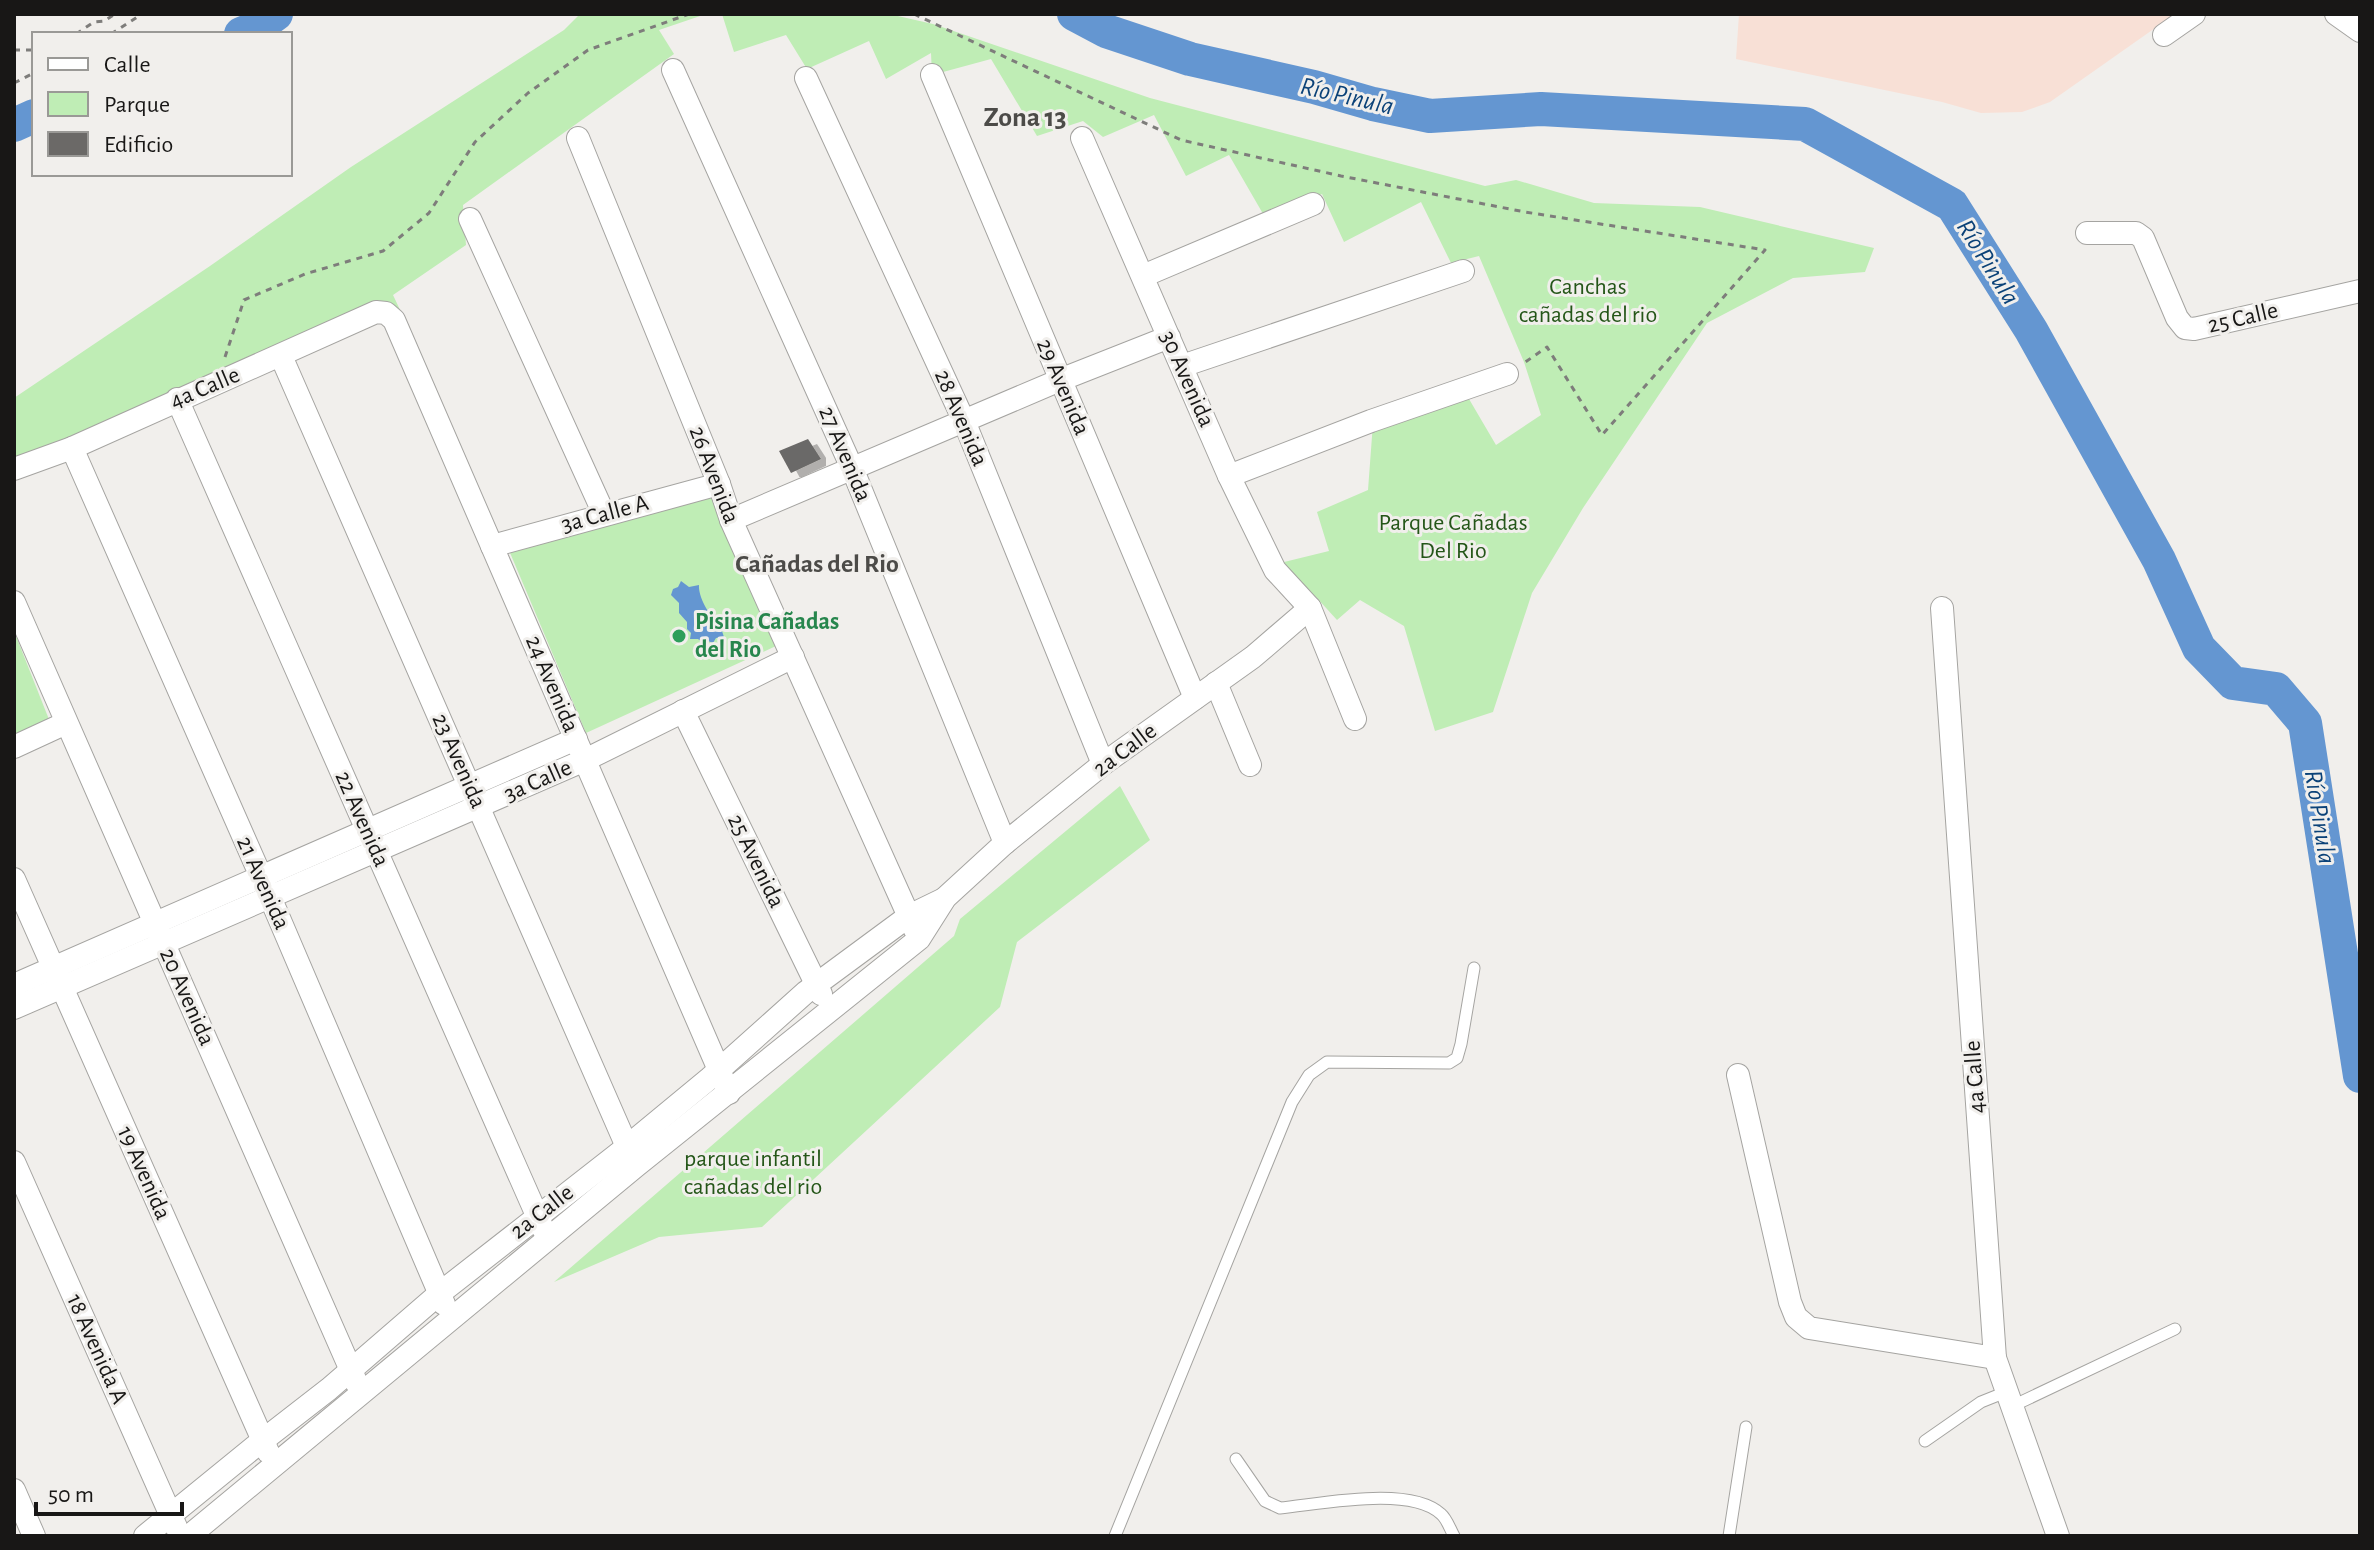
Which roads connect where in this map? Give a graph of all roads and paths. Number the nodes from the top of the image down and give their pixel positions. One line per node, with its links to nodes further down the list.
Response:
1 (115, 14): 8 (path)
2 (142, 14): 9 (path)
3 (689, 14): 30 (path)
4 (914, 14): 28 (path)
5 (2194, 14): 10 (street)
6 (2336, 14): 7 (street)
7 (2360, 31)
8 (79, 32)
9 (115, 32)
10 (2164, 35)
11 (673, 70): 34 (street, 27 Avenida)
12 (32, 74): 15 (path)
13 (932, 75): 29 (street, 29 Avenida)
14 (806, 78): 32 (street, 28 Avenida)
15 (14, 83)
16 (578, 138): 37 (street, 26 Avenida)
17 (1082, 138): 22 (street, 30 Avenida)
18 (1313, 204): 22 (street)
19 (470, 219): 38 (street)
20 (2087, 233): 23 (street, 25 Calle)
21 (1463, 271): 27 (street)
22 (1143, 276): 25 (street, 30 Avenida)
23 (2360, 291)
24 (394, 320): 26 (street, 4a Calle); 40 (street, 24 Avenida)
25 (1169, 337): 27 (street, 30 Avenida); 29 (street)
26 (281, 356): 30 (street, 4a Calle); 55 (street, 23 Avenida)
27 (1182, 366): 36 (street, 30 Avenida)
28 (1507, 374): 36 (street)
29 (1060, 380): 32 (street); 46 (street, 29 Avenida)
30 (216, 383): 31 (street, 4a Calle)
31 (177, 399): 33 (street, 4a Calle); 57 (street, 22 Avenida)
32 (964, 421): 34 (street); 53 (street, 28 Avenida)
33 (72, 448): 35 (street, 4a Calle); 61 (street, 21 Avenida)
34 (852, 468): 39 (street); 58 (street, 27 Avenida)
35 (14, 469)
36 (1229, 476): 42 (street, 30 Avenida)
37 (719, 484): 38 (street, 3a Calle A); 39 (street, 26 Avenida)
38 (604, 514): 40 (street, 3a Calle A)
39 (731, 520): 44 (street, 26 Avenida)
40 (492, 546): 50 (street, 24 Avenida)
41 (14, 602): 49 (street, 20 Avenida)
42 (1310, 608): 45 (street, 2a Calle); 48 (street)
43 (1942, 608): 82 (street, 4a Calle)
44 (793, 657): 47 (street, 3a Calle); 63 (street, 26 Avenida)
45 (1216, 683): 46 (street, 2a Calle); 54 (street)
46 (1195, 698): 53 (street, 2a Calle)
47 (683, 711): 52 (street, 3a Calle); 68 (street, 25 Avenida)
48 (1355, 719)
49 (66, 723): 51 (street); 64 (street, 20 Avenida)
50 (576, 739): 52 (street, 24 Avenida); 55 (street, 3a Calle)
51 (14, 747)
52 (585, 760): 56 (street, 3a Calle); 72 (street, 24 Avenida)
53 (1103, 764): 58 (street, 2a Calle)
54 (1250, 765)
55 (470, 785): 56 (street, 23 Avenida); 57 (street, 3a Calle)
56 (479, 806): 59 (street, 3a Calle); 75 (street, 23 Avenida)
57 (367, 830): 59 (street, 22 Avenida); 61 (street, 3a Calle)
58 (1005, 843): 62 (street, 2a Calle)
59 (376, 851): 61 (street, 3a Calle); 77 (street, 22 Avenida)
60 (14, 879): 67 (street, 19 Avenida)
61 (265, 887): 64 (street, 3a Calle); 79 (street, 21 Avenida)
62 (945, 898): 63 (street, 2a Calle); 65 (street, 2a Calle)
63 (909, 916): 65 (street, 26 Avenida); 68 (street, 2a Calle)
64 (159, 933): 67 (street, 3a Calle); 83 (street, 20 Avenida)
65 (919, 939): 71 (street, 2a Calle)
66 (1474, 968): 97 (lane)
67 (58, 978): 69 (street, 3a Calle); 70 (street, 3a Calle); 87 (street, 19 Avenida)
68 (816, 984): 71 (street, 25 Avenida); 72 (street, 2a Calle)
69 (14, 985)
70 (14, 1008)
71 (829, 1010): 74 (street, 2a Calle)
72 (720, 1069): 74 (street, 24 Avenida); 75 (street, 2a Calle)
73 (1738, 1075): 82 (street)
74 (729, 1093): 75 (street, 2a Calle)
75 (631, 1156): 77 (street, 2a Calle); 78 (street, 2a Calle)
76 (14, 1162): 92 (street, 18 Avenida A)
77 (537, 1216): 78 (street, 22 Avenida); 79 (street, 2a Calle)
78 (548, 1238): 80 (street, 2a Calle)
79 (440, 1293): 80 (street, 21 Avenida); 83 (street, 2a Calle)
80 (451, 1320): 84 (street, 2a Calle)
81 (2175, 1329): 85 (lane)
82 (1995, 1358): 85 (street, 4a Calle)
83 (350, 1371): 84 (street, 20 Avenida); 87 (street, 2a Calle)
84 (362, 1392): 90 (street, 2a Calle)
85 (2009, 1400): 88 (lane); 100 (street, 4a Calle)
86 (1746, 1427): 99 (lane)
87 (263, 1440): 90 (street, 19 Avenida); 92 (street, 2a Calle)
88 (1925, 1441)
89 (1236, 1459): 98 (lane)
90 (275, 1466): 96 (street, 2a Calle)
91 (14, 1490): 93 (street)
92 (170, 1515): 94 (street, 2a Calle); 95 (street, 18 Avenida A)
93 (34, 1536)
94 (145, 1536)
95 (180, 1536)
96 (189, 1536)
97 (1115, 1536)
98 (1454, 1536)
99 (1729, 1536)
100 (2058, 1536)

